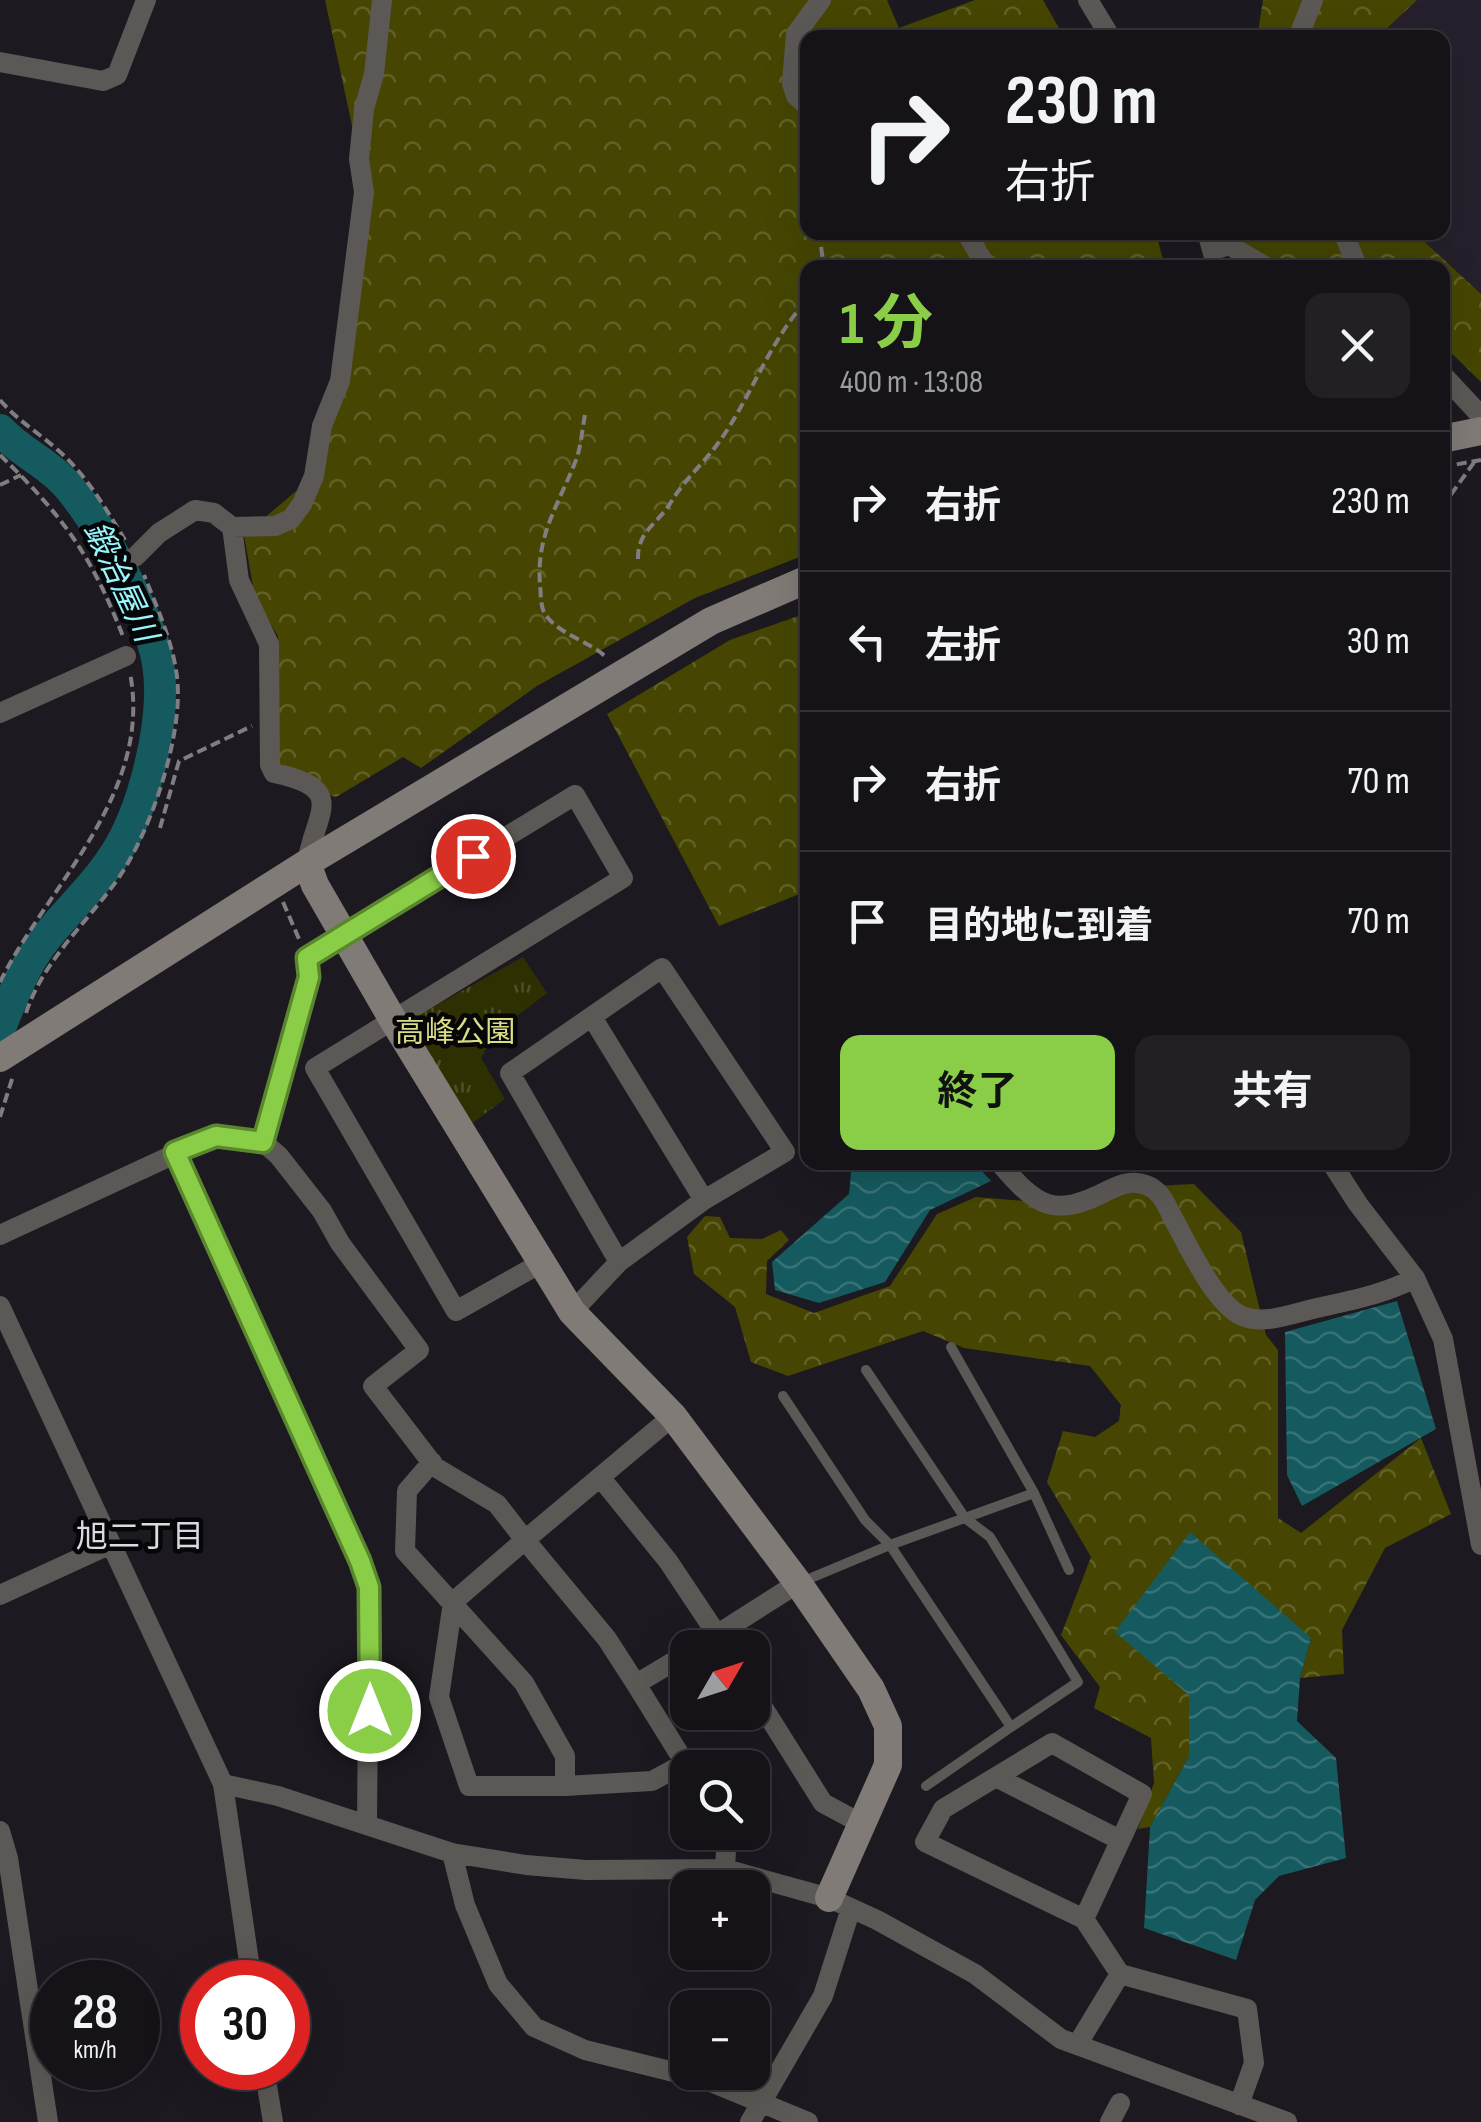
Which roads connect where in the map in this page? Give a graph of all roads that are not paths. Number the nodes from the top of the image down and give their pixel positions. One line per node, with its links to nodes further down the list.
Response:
1 (146, 0): 8 (street)
2 (382, 0): 15 (street)
3 (821, 0): 9 (street)
4 (1088, 0): 6 (street)
5 (1314, 0): 7 (street)
6 (1106, 30)
7 (1301, 30)
8 (0, 62)
9 (800, 99)
10 (1212, 250): 11 (street)
11 (1254, 260)
12 (1450, 384): 13 (street)
13 (1478, 417): 14 (street)
14 (1450, 434)
15 (232, 527): 16 (street); 20 (street)
16 (135, 557)
17 (800, 583): 20 (street)
18 (126, 656): 19 (street)
19 (0, 713)
20 (307, 863): 21 (street); 24 (street)
21 (344, 936): 23 (street); 23 (street); 25 (street)
22 (592, 1018): 29 (street); 29 (street); 31 (street)
23 (392, 1020): 32 (street); 32 (street)
24 (9, 1052)
25 (263, 1142): 26 (street); 40 (street)
26 (175, 1152): 30 (street); 64 (street)
27 (1006, 1170): 33 (street)
28 (1336, 1170): 33 (street)
29 (704, 1200): 31 (street)
30 (0, 1235)
31 (619, 1262): 35 (street)
32 (541, 1263): 35 (street)
33 (1415, 1278): 47 (street)
34 (0, 1306): 45 (street)
35 (572, 1312): 39 (street)
36 (951, 1346): 42 (lane)
37 (866, 1370): 43 (lane)
38 (784, 1396): 46 (lane)
39 (673, 1416): 41 (street); 49 (street)
40 (432, 1462): 44 (street); 51 (street)
41 (600, 1477): 44 (street); 52 (street)
42 (1034, 1493): 43 (lane); 48 (lane)
43 (965, 1518): 46 (lane); 57 (lane)
44 (525, 1540): 51 (street); 55 (street)
45 (110, 1544): 50 (street); 61 (street)
46 (890, 1545): 49 (lane); 57 (lane)
47 (1481, 1545)
48 (1069, 1570)
49 (798, 1584): 53 (street); 65 (street)
50 (0, 1595)
51 (453, 1602): 62 (street); 62 (street)
52 (714, 1630)
53 (737, 1630)
54 (670, 1663): 55 (street)
55 (636, 1684): 58 (street)
56 (770, 1719): 65 (street)
57 (1011, 1727): 63 (lane)
58 (677, 1750)
59 (670, 1773): 62 (street)
60 (996, 1776): 67 (street); 67 (street); 72 (street)
61 (223, 1784): 64 (street); 73 (street)
62 (566, 1786)
63 (926, 1786)
64 (366, 1824): 69 (street)
65 (862, 1824): 71 (street)
66 (0, 1831): 79 (street)
67 (1120, 1840): 72 (street)
68 (726, 1850): 70 (street)
69 (452, 1853): 70 (street); 77 (street)
70 (725, 1869): 71 (street)
71 (840, 1903): 75 (street); 77 (street)
72 (1084, 1919): 74 (street)
73 (249, 1960)
74 (1120, 1974): 75 (street); 78 (street)
75 (1077, 2045): 78 (street)
76 (268, 2090): 80 (street)
77 (762, 2100): 81 (street); 82 (street)
78 (1240, 2105): 83 (street)
79 (48, 2122)
80 (274, 2122)
81 (750, 2122)
82 (808, 2122)
83 (1287, 2122)

